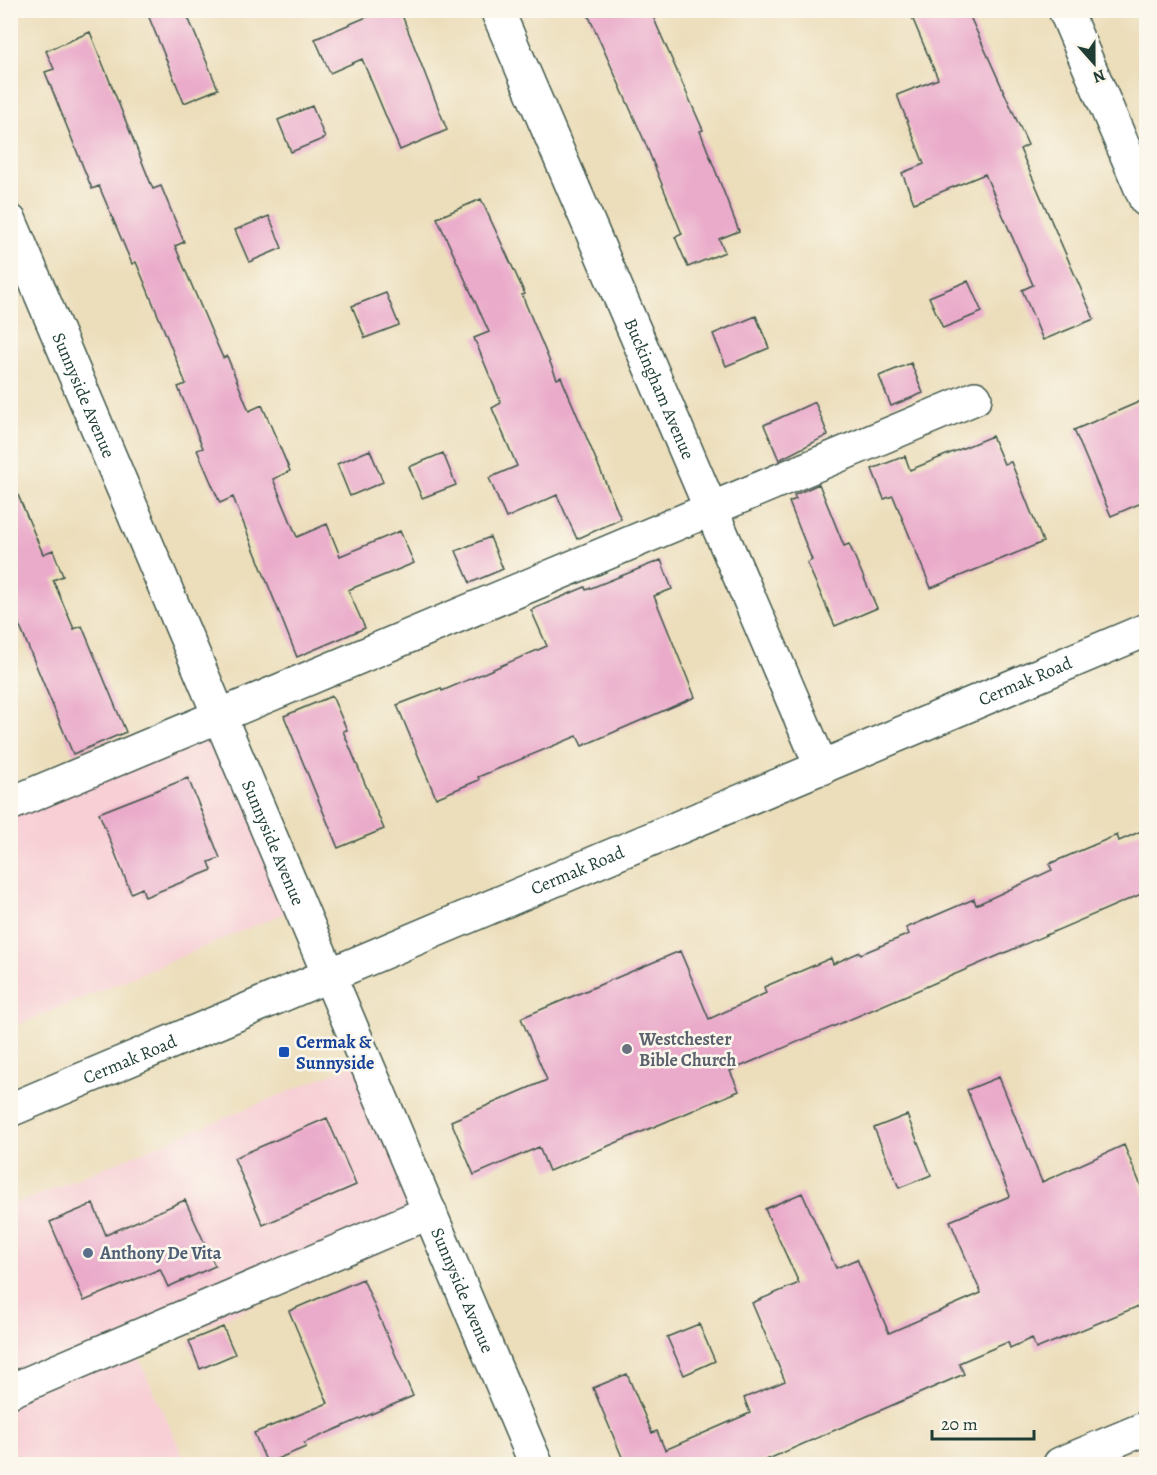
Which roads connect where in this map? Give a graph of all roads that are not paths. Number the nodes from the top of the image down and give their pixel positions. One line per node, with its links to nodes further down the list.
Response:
1 (497, 10): 6 (street, Buckingham Avenue)
2 (1065, 10): 3 (street)
3 (1146, 200)
4 (10, 221): 8 (street, Sunnyside Avenue)
5 (975, 398): 6 (street)
6 (711, 509): 8 (street); 9 (street, Buckingham Avenue)
7 (1146, 630): 9 (street, Cermak Road)
8 (221, 715): 10 (street); 11 (street, Sunnyside Avenue)
9 (822, 768): 11 (street, Cermak Road)
10 (10, 804)
11 (330, 975): 12 (street, Cermak Road); 13 (street, Sunnyside Avenue)
12 (10, 1110)
13 (430, 1212): 14 (street); 17 (street, Sunnyside Avenue)
14 (10, 1391)
15 (1146, 1428): 16 (street)
16 (1098, 1457): 18 (street)
17 (536, 1464)
18 (1060, 1464)

